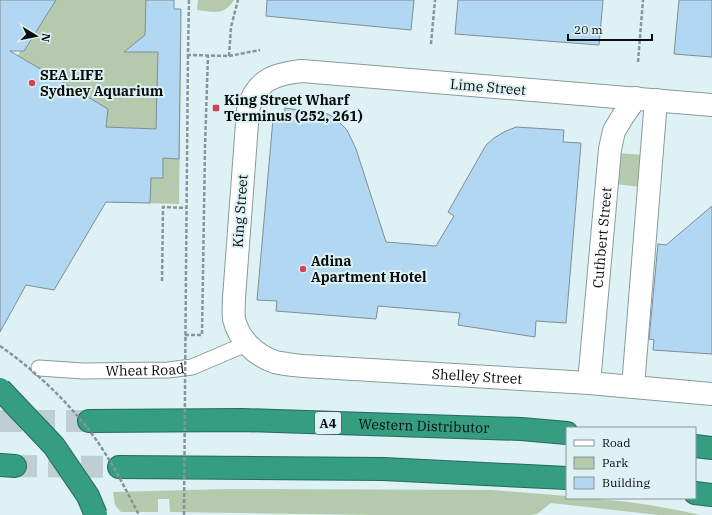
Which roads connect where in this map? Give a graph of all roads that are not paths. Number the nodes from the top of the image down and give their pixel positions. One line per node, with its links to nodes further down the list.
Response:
1 (266, 81): 2 (street, Lime Street); 4 (street, King Street)
2 (646, 99): 3 (street, Lime Street); 6 (street, Cuthbert Street); 7 (street)
3 (712, 105)
4 (246, 344): 5 (lane, Wheat Road); 6 (street, Shelley Street)
5 (39, 368)
6 (589, 383): 7 (street, Shelley Street)
7 (633, 387): 9 (street, Shelley Street)
8 (0, 389): 18 (highway, bridge)
9 (712, 394)
10 (89, 421): 11 (highway, Western Distributor / A4)
11 (566, 433)
12 (696, 446): 13 (highway)
13 (712, 448)
14 (119, 467): 15 (highway)
15 (566, 478)
16 (696, 493): 17 (highway)
17 (712, 495)
18 (96, 515)

